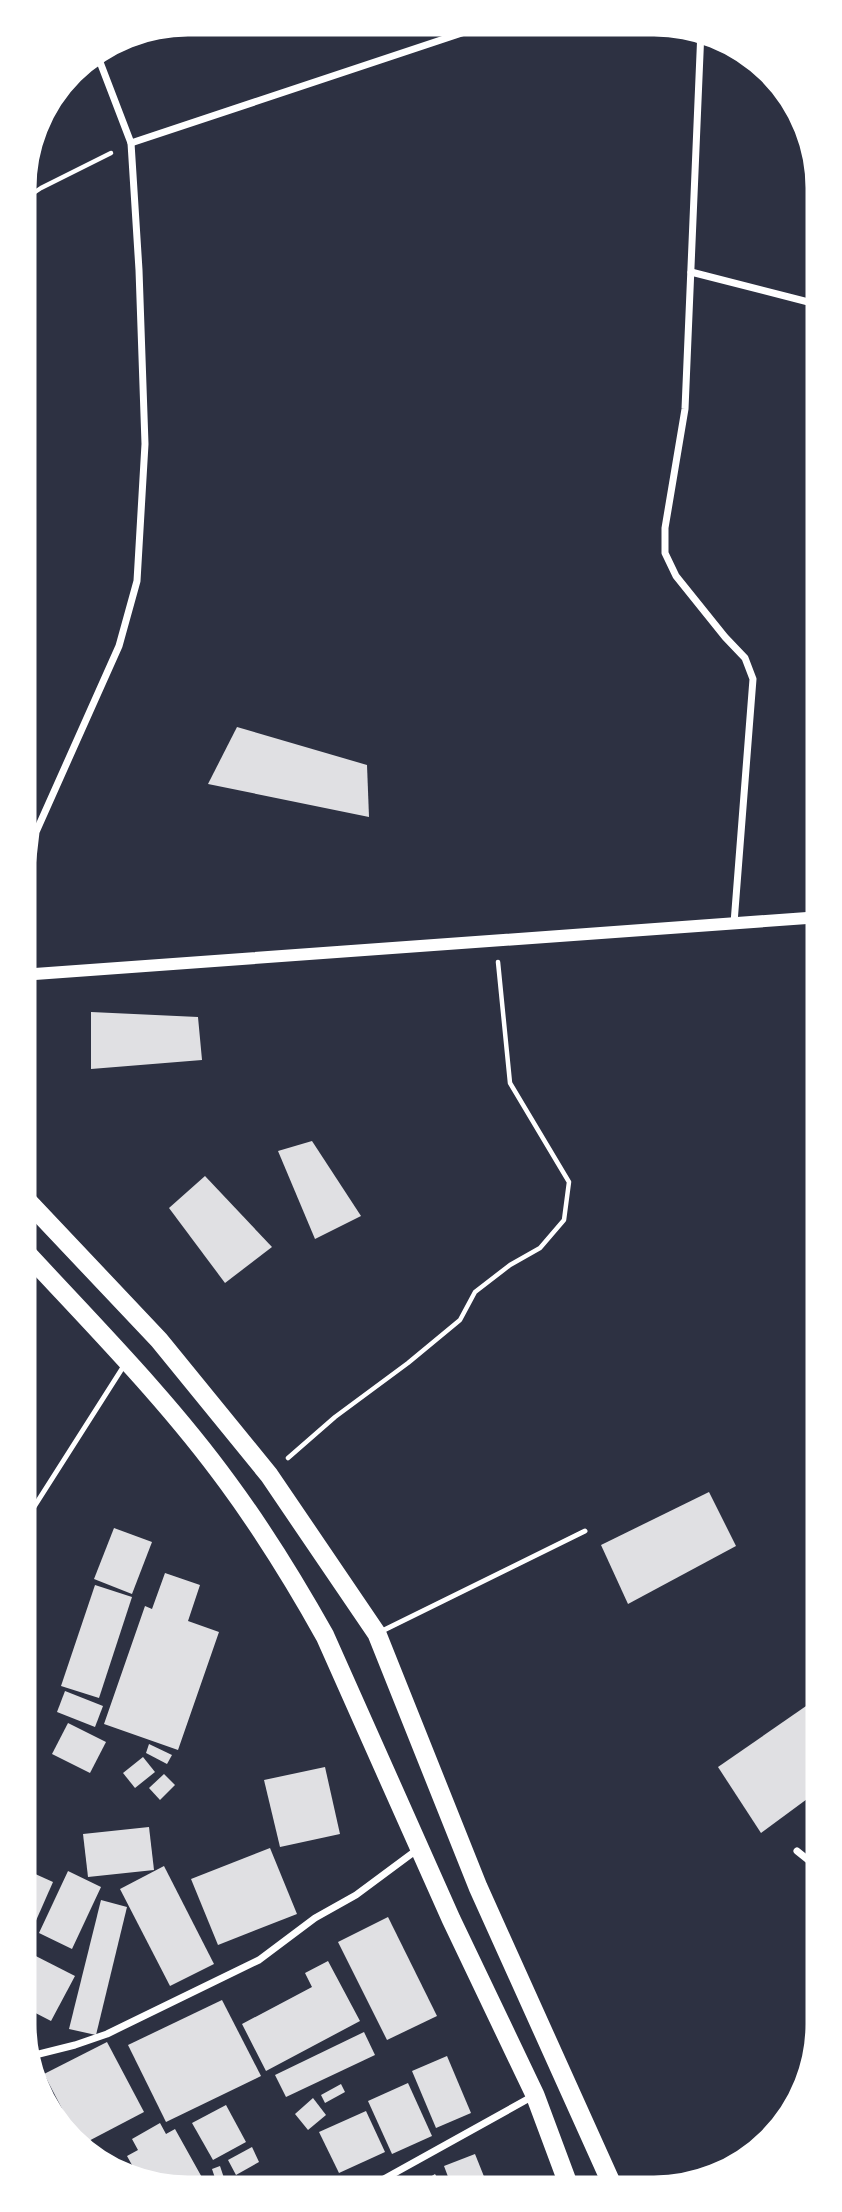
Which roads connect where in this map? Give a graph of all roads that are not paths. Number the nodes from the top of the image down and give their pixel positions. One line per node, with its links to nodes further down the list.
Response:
1 (462, 32): 4 (street)
2 (701, 39): 5 (street)
3 (99, 59): 4 (street)
4 (131, 143): 7 (street)
5 (691, 272): 6 (street); 9 (street)
6 (811, 303)
7 (32, 867)
8 (811, 918): 9 (street)
9 (734, 924): 10 (street)
10 (32, 974)
11 (32, 1206): 16 (highway)
12 (32, 1259): 13 (highway)
13 (127, 1362): 14 (lane); 17 (highway)
14 (32, 1509)
15 (585, 1531): 16 (lane)
16 (377, 1634): 24 (highway)
17 (420, 1848): 20 (street); 21 (highway)
18 (797, 1852): 19 (street)
19 (810, 1862)
20 (35, 2055)
21 (536, 2095): 22 (street); 23 (highway)
22 (382, 2180)
23 (567, 2180)
24 (610, 2180)

